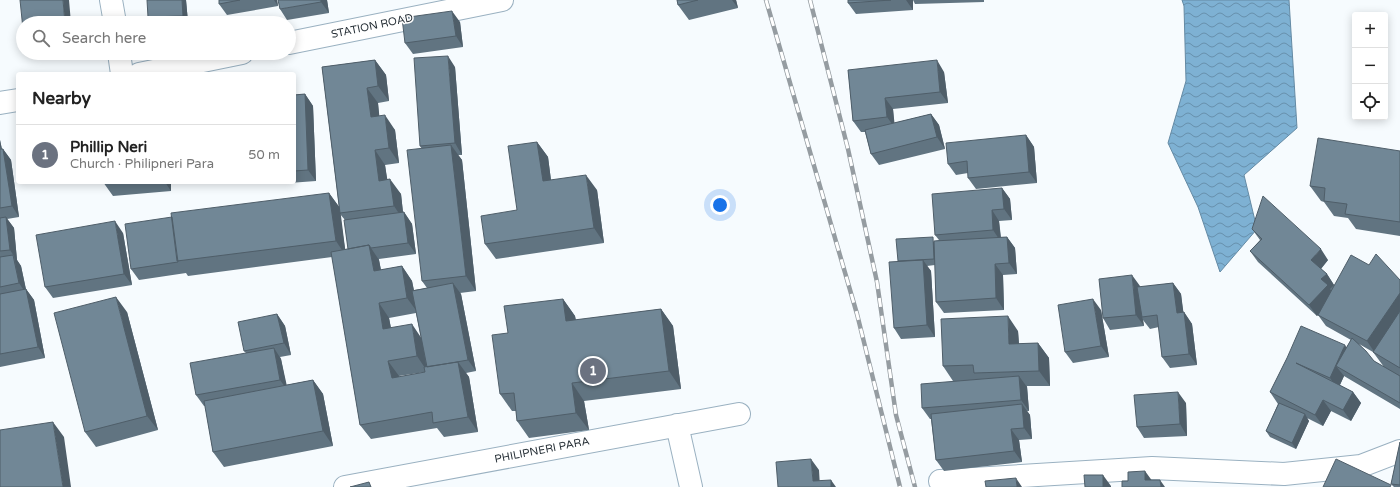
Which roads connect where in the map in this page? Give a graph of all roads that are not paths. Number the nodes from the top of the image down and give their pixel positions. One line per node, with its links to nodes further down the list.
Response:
1 (111, 0): 3 (street)
2 (502, 0): 4 (street, STATION ROAD)
3 (114, 16)
4 (296, 42)
5 (120, 60): 7 (street)
6 (208, 60): 8 (street)
7 (122, 72)
8 (149, 72)
9 (16, 100): 10 (street)
10 (0, 104)
11 (739, 414): 12 (street, PHILIPNERI PARA)
12 (677, 425): 15 (street, PHILIPNERI PARA); 16 (street)
13 (1400, 451): 14 (street)
14 (940, 481)
15 (345, 487)
16 (691, 487)

